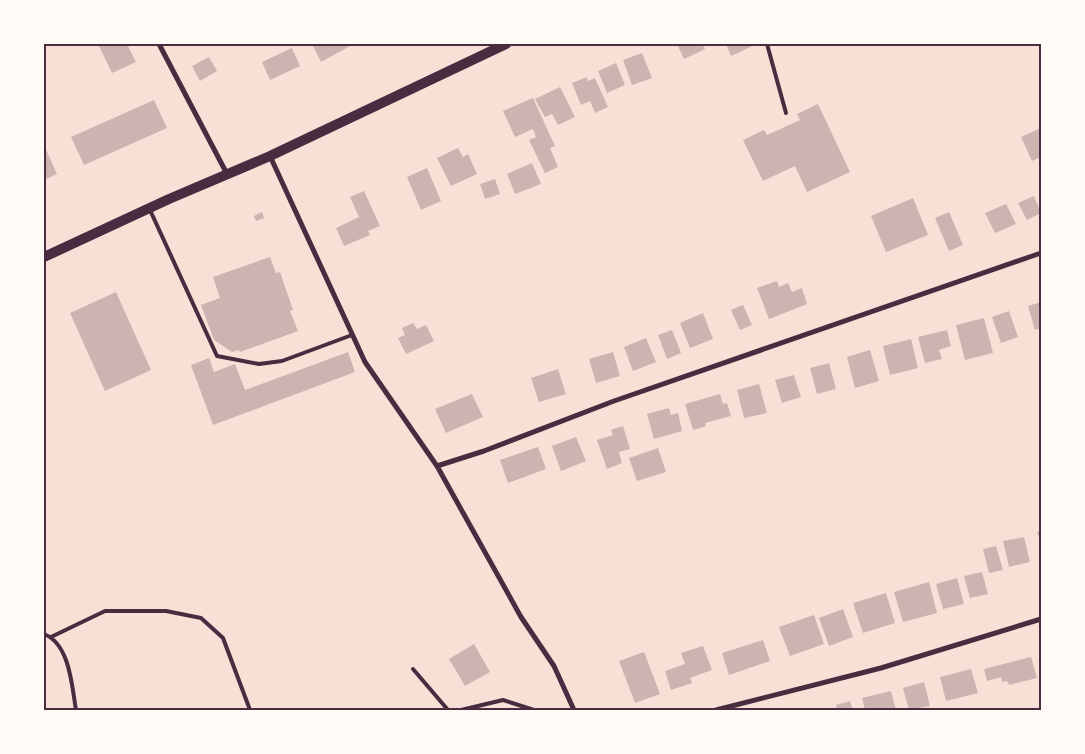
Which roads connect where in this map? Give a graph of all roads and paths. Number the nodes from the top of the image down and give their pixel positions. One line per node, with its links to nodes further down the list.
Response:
1 (159, 44): 6 (street)
2 (506, 44): 5 (main road)
3 (767, 44): 4 (lane)
4 (786, 113)
5 (270, 156): 6 (main road); 10 (street)
6 (227, 174): 7 (main road)
7 (149, 208): 9 (main road); 10 (lane)
8 (1041, 253): 11 (street)
9 (44, 257)
10 (352, 336): 11 (street)
11 (437, 466): 21 (street)
12 (1041, 619): 22 (street)
13 (44, 634): 14 (lane)
14 (51, 637): 16 (lane); 17 (lane)
15 (413, 669): 18 (lane)
16 (76, 710)
17 (250, 710)
18 (448, 710)
19 (461, 710): 20 (lane)
20 (534, 710)
21 (574, 710)
22 (716, 710)

